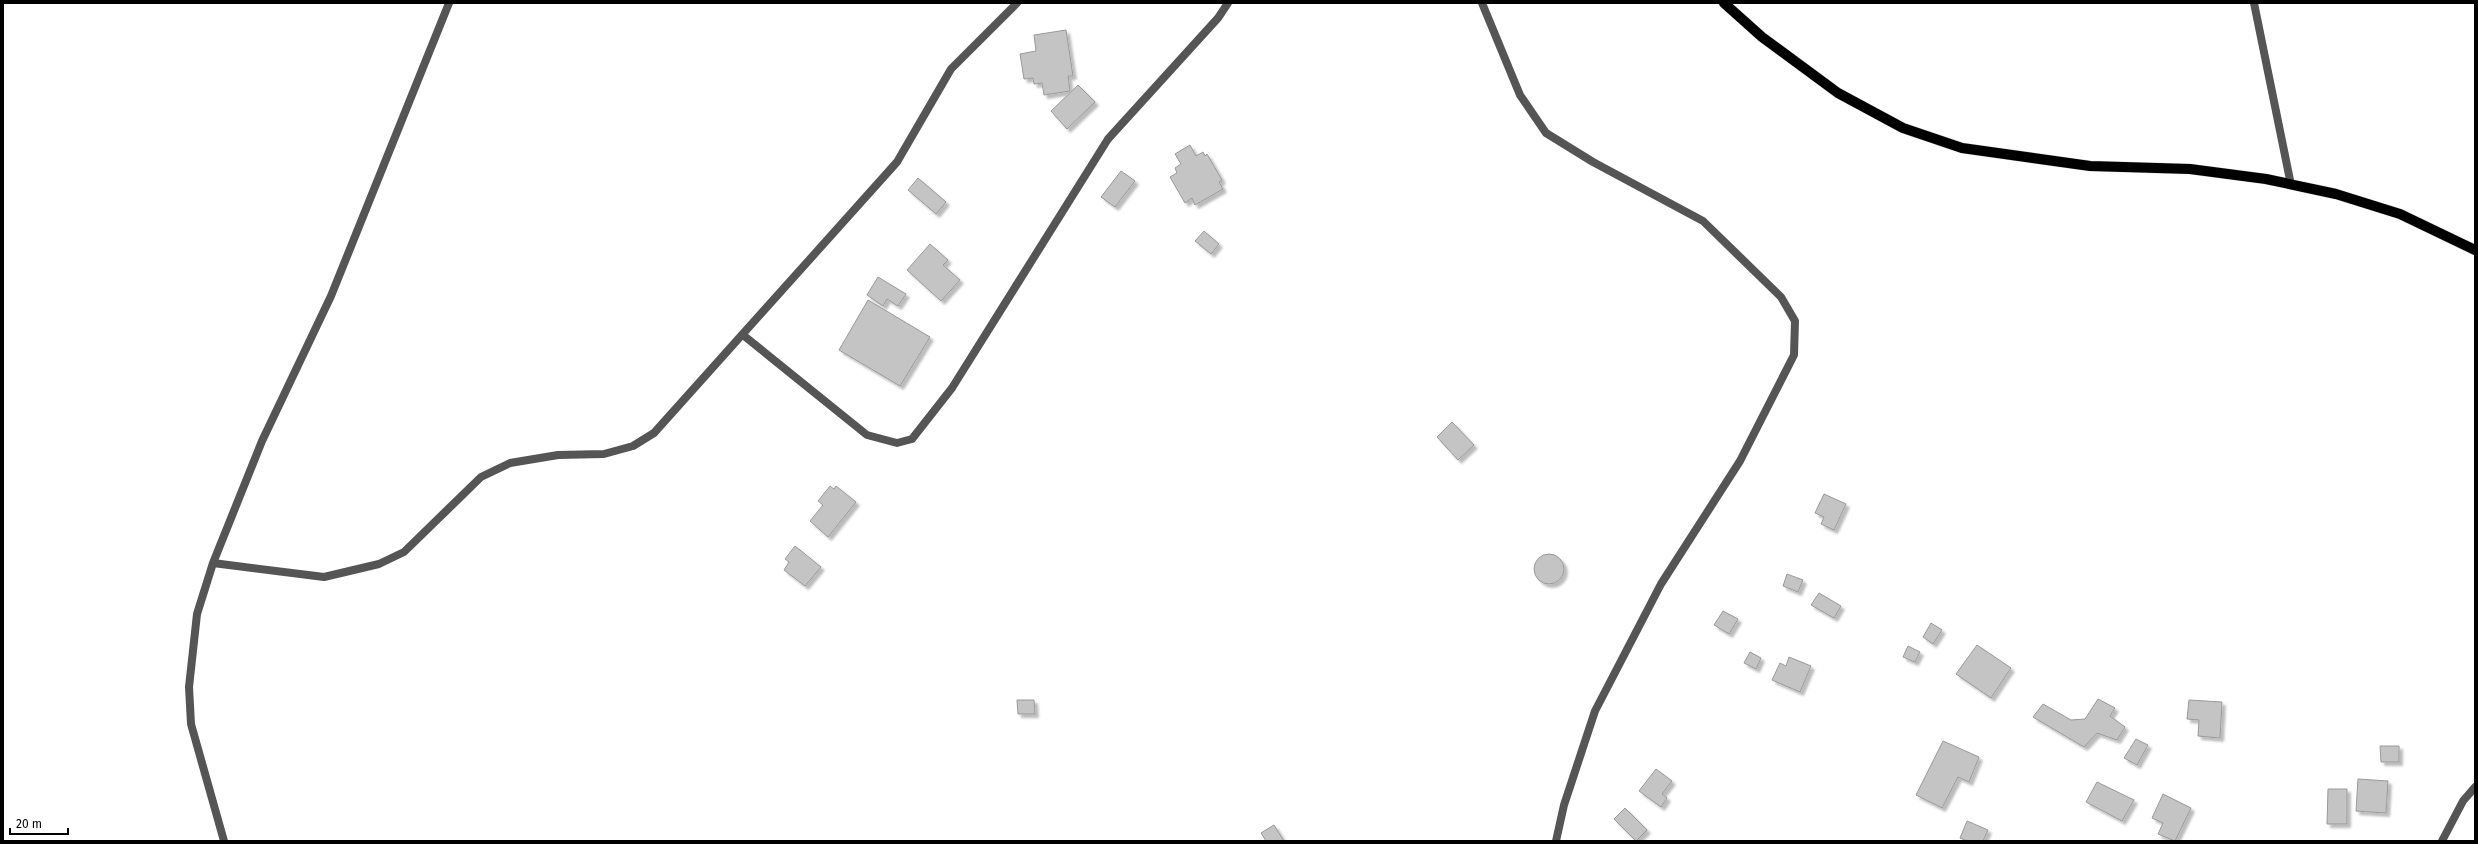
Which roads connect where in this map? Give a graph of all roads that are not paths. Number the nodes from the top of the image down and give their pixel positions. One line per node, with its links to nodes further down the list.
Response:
1 (450, 3): 10 (street)
2 (1017, 3): 9 (street)
3 (1228, 3): 9 (street)
4 (1482, 3): 13 (street)
5 (1724, 3): 7 (main road)
6 (2254, 3): 7 (street)
7 (2291, 184): 8 (main road)
8 (2475, 250)
9 (743, 335): 10 (street)
10 (213, 563): 12 (street)
11 (2475, 786): 14 (street)
12 (224, 841)
13 (1556, 841)
14 (2442, 841)

